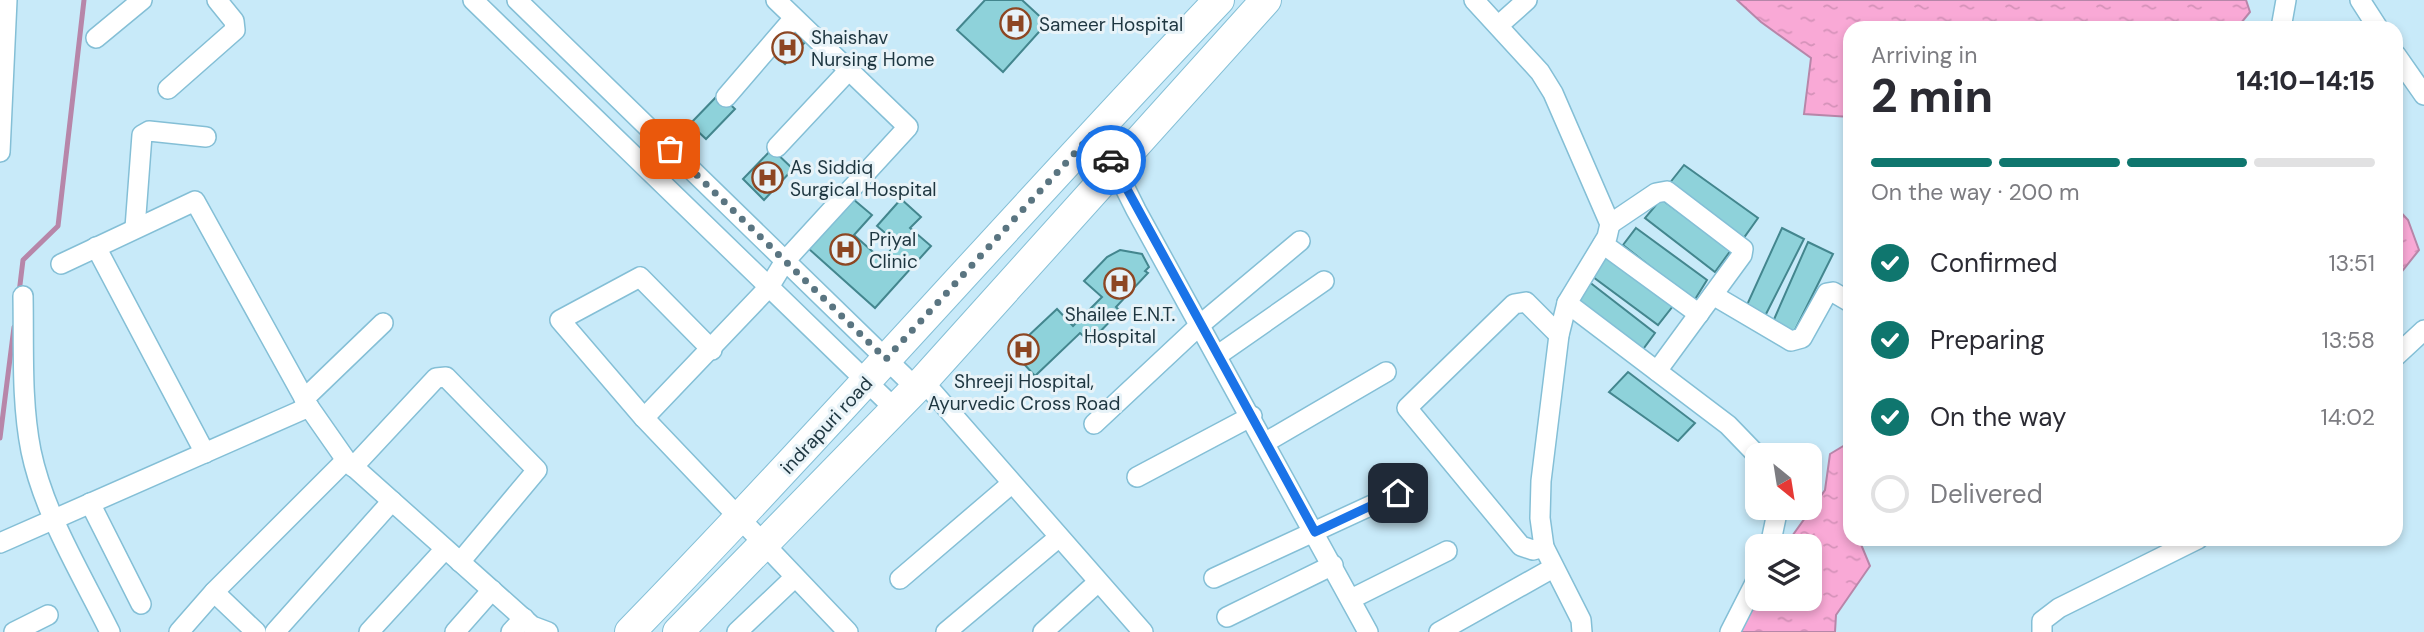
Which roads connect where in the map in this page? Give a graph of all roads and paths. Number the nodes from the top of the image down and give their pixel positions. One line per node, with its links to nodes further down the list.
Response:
1 (7, 0): 26 (street)
2 (142, 0): 17 (street)
3 (217, 0): 20 (street)
4 (473, 0): 36 (street)
5 (517, 0): 33 (street)
6 (776, 0): 13 (street)
7 (1219, 0): 23 (main road, indrapuri road)
8 (1266, 0): 27 (main road, indrapuri road)
9 (1474, 0): 16 (street)
10 (1527, 0): 16 (street)
11 (2286, 0): 14 (street)
12 (2360, 0): 15 (street)
13 (794, 18): 19 (street); 22 (street)
14 (2282, 21)
15 (2374, 21)
16 (1499, 25): 28 (street)
17 (96, 38)
18 (2403, 65): 21 (street)
19 (849, 71): 25 (street); 33 (street)
20 (168, 89)
21 (2424, 95)
22 (726, 97)
23 (1096, 130): 27 (street); 49 (main road, indrapuri road)
24 (206, 137): 29 (street)
25 (777, 147)
26 (0, 152)
27 (1116, 169): 43 (street); 53 (main road, indrapuri road)
28 (1610, 224): 31 (street); 37 (street)
29 (135, 228): 32 (street); 54 (street)
30 (1300, 241): 43 (street)
31 (1603, 244): 40 (street); 41 (street)
32 (96, 247): 34 (street); 61 (street)
33 (785, 261): 36 (street); 49 (street)
34 (61, 264)
35 (1324, 281): 48 (street)
36 (769, 287): 46 (street); 52 (street)
37 (1713, 295): 39 (street); 41 (street)
38 (23, 296): 68 (street)
39 (1843, 298)
40 (1567, 303): 45 (street); 50 (street)
41 (1699, 314): 50 (street)
42 (383, 323): 54 (street)
43 (1201, 324): 48 (street); 58 (street)
44 (2424, 330): 47 (street)
45 (1559, 335): 75 (street); 75 (street)
46 (712, 350): 57 (street); 57 (street)
47 (2403, 350)
48 (1218, 355): 56 (street)
49 (886, 359): 52 (main road, indrapuri road); 53 (street)
50 (1657, 371): 60 (street)
51 (1386, 372): 59 (street)
52 (866, 382): 55 (street); 69 (main road, indrapuri road)
53 (920, 385): 55 (main road, indrapuri road); 64 (street)
54 (306, 403): 61 (street); 62 (street)
55 (895, 409): 73 (main road, indrapuri road)
56 (1252, 416): 59 (street); 63 (street)
57 (644, 418): 69 (street)
58 (1094, 424)
59 (1266, 442): 70 (street)
60 (1745, 443)
61 (205, 453): 67 (street)
62 (349, 464): 66 (street); 78 (street); 86 (street)
63 (1137, 477)
64 (1011, 484): 71 (street); 83 (street)
65 (1398, 493): 70 (street)
66 (392, 502): 76 (street); 98 (street)
67 (90, 503): 68 (street); 89 (street)
68 (55, 519): 72 (street); 95 (street)
69 (740, 519): 73 (street); 102 (main road, indrapuri road)
70 (1315, 532): 79 (street); 82 (street)
71 (1058, 538): 84 (street); 106 (street)
72 (0, 543)
73 (763, 543): 81 (street); 103 (main road, indrapuri road)
74 (2184, 546): 112 (street)
75 (1544, 547): 80 (street)
76 (445, 549): 78 (street); 99 (street)
77 (1447, 551): 87 (street)
78 (460, 562): 85 (street)
79 (1333, 565): 87 (street); 91 (street)
80 (1553, 568): 109 (street); 110 (street)
81 (795, 577): 104 (street); 105 (street)
82 (1214, 578)
83 (900, 579)
84 (1097, 583): 107 (street); 108 (street)
85 (492, 590): 92 (street); 100 (street)
86 (214, 592): 96 (street); 97 (street)
87 (1350, 599): 93 (street)
88 (1745, 603): 111 (street)
89 (141, 604)
90 (48, 615): 94 (street)
91 (1227, 617)
92 (517, 625): 101 (street)
93 (1361, 629)
94 (14, 632)
95 (110, 632)
96 (179, 632)
97 (256, 632)
98 (275, 632)
99 (369, 632)
100 (455, 632)
101 (548, 632)
102 (630, 632)
103 (678, 632)
104 (737, 632)
105 (848, 632)
106 (946, 632)
107 (1043, 632)
108 (1143, 632)
109 (1439, 632)
110 (1583, 632)
111 (1730, 632)
112 (2042, 632)

